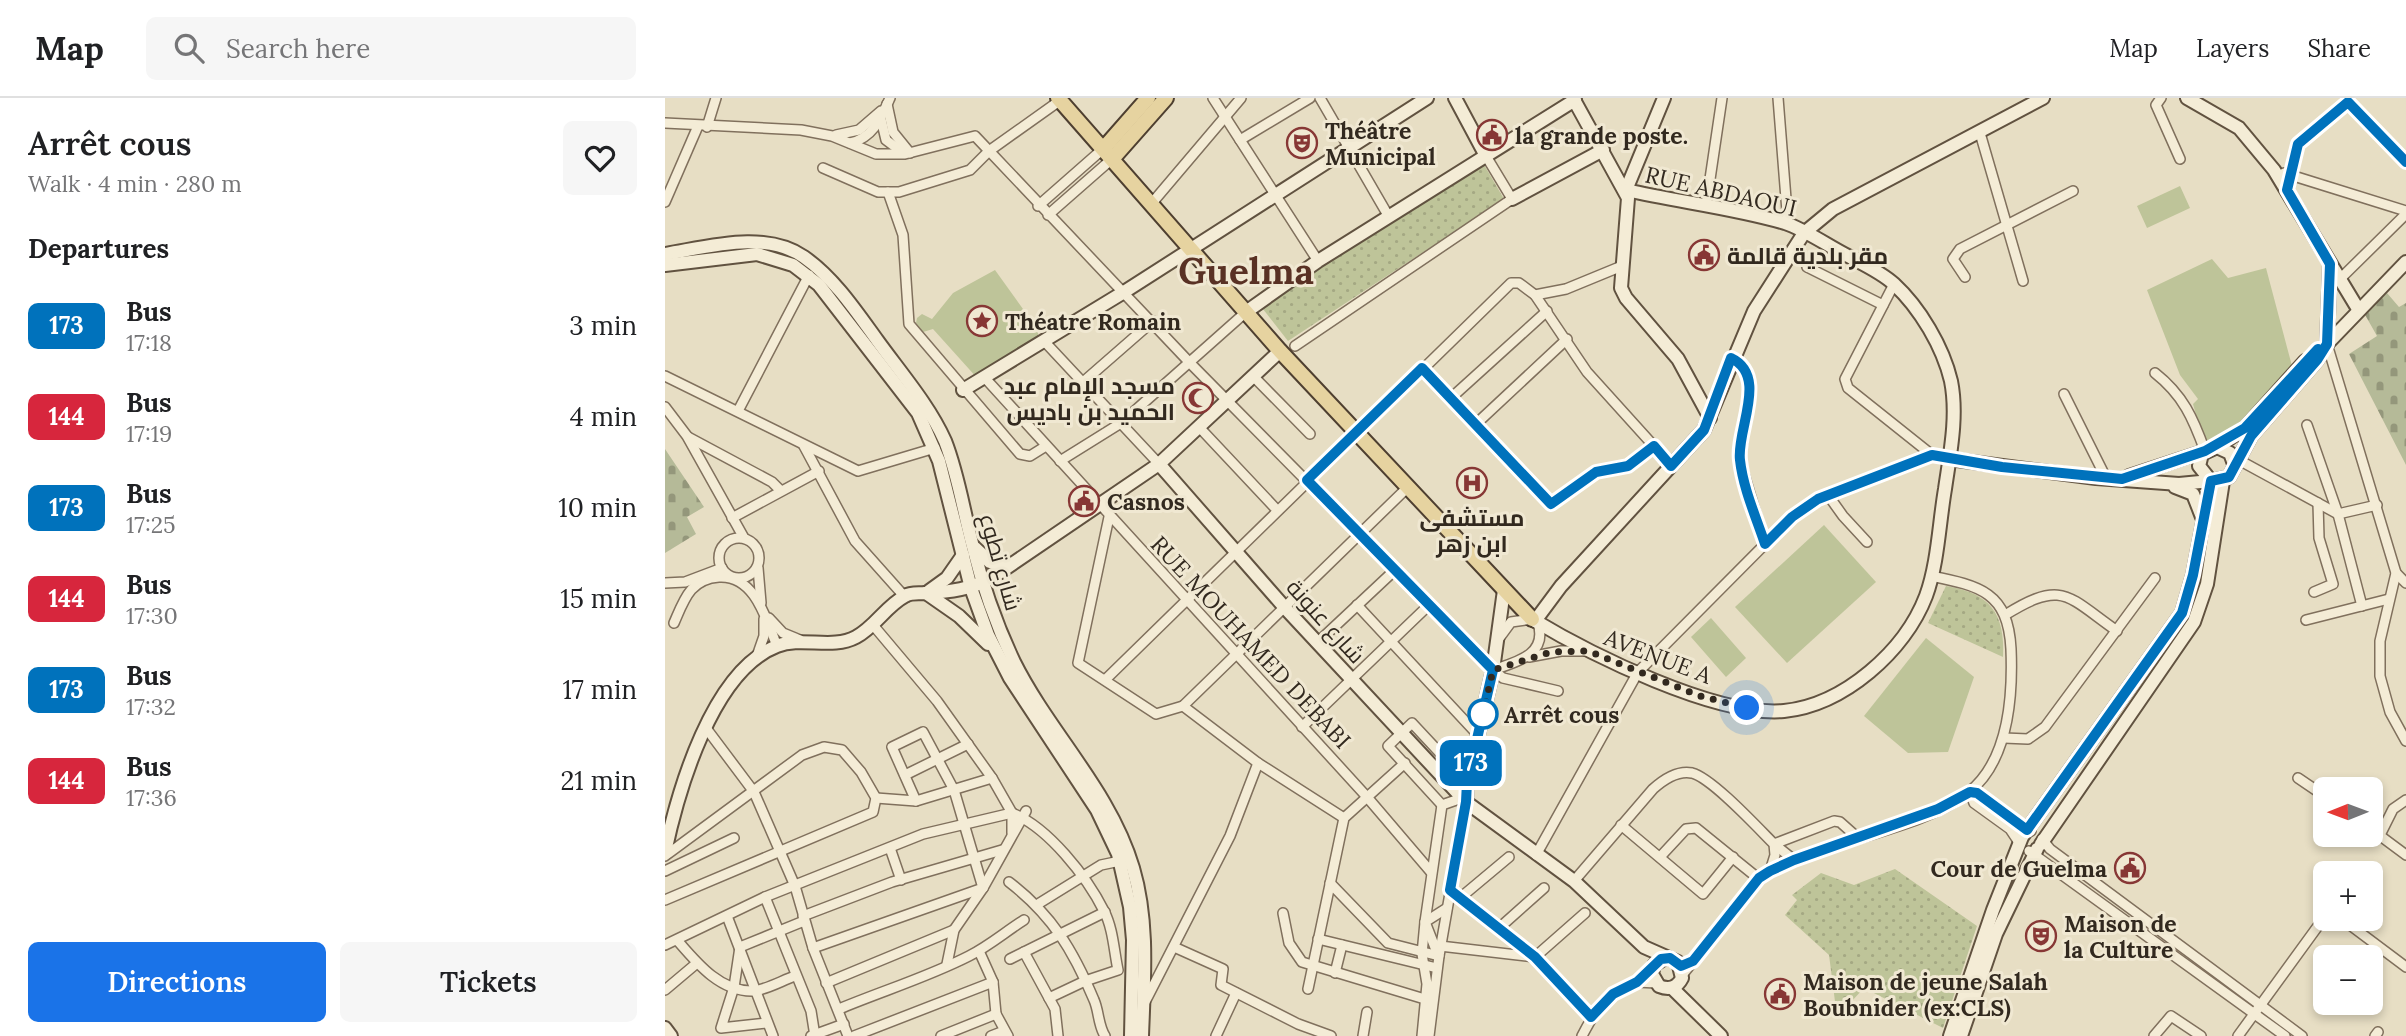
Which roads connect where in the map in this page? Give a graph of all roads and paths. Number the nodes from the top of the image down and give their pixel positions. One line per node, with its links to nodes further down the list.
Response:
1 (716, 98): 21 (street)
2 (1148, 98): 30 (main road)
3 (1166, 98): 30 (main road)
4 (1213, 98): 19 (street)
5 (1241, 98): 19 (street)
6 (1310, 98): 24 (street)
7 (1320, 98): 26 (street)
8 (1427, 98): 26 (main road)
9 (1455, 98): 31 (main road)
10 (1664, 98): 37 (main road)
11 (1722, 98): 46 (street)
12 (1779, 98): 50 (street)
13 (2161, 98): 32 (street)
14 (2187, 98): 35 (main road)
15 (1061, 99): 28 (street); 30 (main road)
16 (1574, 99): 27 (main road); 31 (main road)
17 (2038, 99): 22 (main road)
18 (887, 104): 23 (street); 25 (street); 29 (street)
19 (1225, 117): 24 (street); 44 (street)
20 (665, 123): 21 (street)
21 (703, 126): 23 (street); 43 (street)
22 (1980, 133): 51 (street); 52 (main road)
23 (832, 136): 25 (street)
24 (1241, 141): 41 (street)
25 (850, 143): 29 (street)
26 (1348, 148): 41 (main road); 49 (street)
27 (1603, 150): 37 (main road); 42 (main road)
28 (989, 151): 29 (street); 40 (street); 45 (street)
29 (907, 153)
30 (1109, 153): 44 (main road); 45 (street); 48 (street)
31 (1486, 156): 42 (street); 49 (main road)
32 (2180, 159)
33 (2406, 162): 36 (street)
34 (823, 168): 40 (street)
35 (2274, 170): 36 (street); 38 (main road)
36 (2290, 174): 38 (street); 47 (street)
37 (1626, 190): 46 (main road, RUE ABDAOUI); 59 (main road)
38 (2287, 190): 57 (main road)
39 (2073, 191): 51 (street)
40 (888, 192): 85 (street)
41 (1275, 196): 53 (main road); 55 (street)
42 (1512, 199): 76 (street)
43 (665, 202)
44 (1152, 203): 53 (main road)
45 (1038, 206): 48 (street)
46 (1706, 206): 50 (main road, RUE ABDAOUI)
47 (2406, 212): 63 (street)
48 (1048, 215): 66 (street)
49 (1389, 217): 55 (main road)
50 (1788, 224): 52 (main road, RUE ABDAOUI)
51 (2007, 226): 62 (street); 64 (street)
52 (1804, 233): 65 (main road, RUE ABDAOUI); 77 (main road)
53 (1192, 249): 66 (main road); 71 (main road)
54 (665, 254): 119 (main road, شارع تطوع)
55 (1318, 261): 71 (main road)
56 (2406, 262): 69 (main road)
57 (2330, 264): 63 (main road); 75 (main road)
58 (665, 265): 61 (main road)
59 (1622, 266): 67 (street); 91 (main road)
60 (1807, 267): 68 (street)
61 (809, 275): 90 (street); 102 (main road)
62 (1965, 277)
63 (2340, 279): 69 (main road)
64 (2023, 281)
65 (1894, 284): 68 (street); 105 (main road, RUE ABDAOUI)
66 (1124, 292): 72 (street); 74 (main road)
67 (1535, 295): 70 (street); 79 (street)
68 (1884, 305): 104 (street)
69 (2358, 309): 75 (main road)
70 (1547, 311): 73 (street); 87 (street)
71 (1246, 312): 76 (main road); 78 (street)
72 (1153, 321): 78 (street); 84 (street)
73 (1567, 339): 93 (street); 101 (street)
74 (1044, 341): 83 (main road); 84 (street)
75 (2327, 344): 103 (main road); 107 (main road); 122 (street)
76 (1288, 349): 82 (main road); 96 (main road)
77 (1731, 358): 91 (main road); 132 (street)
78 (1191, 364): 88 (street); 92 (street)
79 (1422, 368): 87 (street); 96 (street)
80 (2155, 373): 103 (street)
81 (665, 376): 90 (street)
82 (1254, 376): 88 (main road); 97 (street)
83 (985, 378): 85 (main road); 100 (street, RUE MOUHAMED DEBABI)
84 (1082, 383): 92 (street)
85 (963, 390): 100 (street)
86 (2064, 394): 111 (street)
87 (1451, 398): 93 (street)
88 (1228, 400): 95 (main road); 113 (street)
89 (665, 407): 98 (street)
90 (738, 411): 99 (street)
91 (1710, 418): 109 (main road)
92 (1121, 423): 106 (street); 108 (street)
93 (1476, 424): 101 (street)
94 (2307, 425): 124 (street)
95 (1199, 427): 108 (main road); 123 (street)
96 (1358, 431): 113 (street); 116 (main road)
97 (1310, 434)
98 (687, 436): 117 (street); 126 (street)
99 (803, 444): 102 (street); 110 (street)
100 (1046, 446): 106 (street, RUE MOUHAMED DEBABI)
101 (1654, 446): 109 (street)
102 (935, 448): 119 (main road)
103 (2211, 449): 107 (main road); 112 (main road); 114 (main road)
104 (1932, 455): 105 (street); 118 (street)
105 (1949, 459): 111 (main road); 139 (main road, AVENUE A)
106 (1061, 461): 120 (street, RUE MOUHAMED DEBABI)
107 (2236, 462): 114 (main road); 121 (street)
108 (1159, 464): 120 (main road); 133 (main road, شارع عنونة)
109 (1671, 466): 158 (main road)
110 (819, 471): 117 (street); 148 (street)
111 (2106, 478): 112 (main road)
112 (2122, 479): 115 (main road)
113 (1307, 480): 123 (street); 128 (street)
114 (2217, 481): 115 (main road); 127 (main road); 215 (main road)
115 (2154, 482): 127 (main road)
116 (1408, 487): 128 (street); 145 (main road)
117 (780, 490): 126 (street)
118 (1828, 495): 130 (street); 132 (street)
119 (956, 502): 131 (main road, شارع تطوع); 134 (main road)
120 (1100, 502): 125 (street, RUE MOUHAMED DEBABI); 137 (main road)
121 (2318, 503): 124 (street); 146 (street)
122 (2377, 505): 124 (street); 140 (street)
123 (1277, 510): 133 (street)
124 (2338, 514): 153 (street)
125 (1109, 517): 149 (street, RUE MOUHAMED DEBABI); 174 (street)
126 (732, 518): 129 (street)
127 (2203, 523): 215 (main road)
128 (1361, 535): 138 (street); 155 (street)
129 (744, 538): 135 (street); 136 (street)
130 (1867, 542)
131 (972, 544): 137 (main road); 144 (main road, شارع تطوع)
132 (1765, 544): 173 (street)
133 (1235, 552): 149 (street); 155 (main road, شارع عنونة)
134 (963, 555): 144 (main road); 147 (main road)
135 (758, 565): 141 (street); 154 (street)
136 (722, 568): 141 (street); 143 (street)
137 (1006, 568): 144 (main road)
138 (1396, 569): 151 (street); 152 (street)
139 (1931, 576): 156 (street); 173 (main road, AVENUE A)
140 (2402, 576): 150 (street)
141 (733, 577): 154 (street); 159 (street)
142 (2155, 579): 161 (street)
143 (665, 583)
144 (977, 585): 147 (main road); 168 (main road); 296 (main road, شارع تطوع)
145 (1504, 590): 158 (main road); 164 (main road)
146 (2314, 592)
147 (926, 593): 148 (main road); 168 (main road)
148 (904, 596): 160 (main road)
149 (1186, 599): 169 (street, RUE MOUHAMED DEBABI); 174 (street)
150 (2389, 599): 153 (street); 183 (street)
151 (1430, 604): 162 (street); 172 (street)
152 (1357, 605): 162 (street); 165 (street)
153 (2363, 606): 157 (street)
154 (762, 607): 163 (street); 166 (street); 171 (street)
155 (1286, 609): 165 (main road, شارع عنونة); 169 (street)
156 (2005, 615): 161 (street); 182 (street)
157 (2306, 620)
158 (1535, 621): 164 (street); 167 (main road, AVENUE A); 170 (street)
159 (674, 623)
160 (873, 625): 163 (main road); 184 (street)
161 (2117, 631): 182 (street)
162 (1391, 641): 175 (street); 181 (street)
163 (808, 642): 166 (main road)
164 (1498, 642): 172 (main road)
165 (1317, 643): 175 (main road, شارع عنونة)
166 (777, 646): 171 (main road)
167 (1588, 651): 170 (street); 173 (main road, AVENUE A)
168 (997, 655): 228 (main road)
169 (1237, 657): 177 (street); 178 (street, RUE MOUHAMED DEBABI)
170 (1527, 657): 172 (street)
171 (755, 659): 179 (main road)
172 (1493, 670): 176 (street); 181 (main road)
173 (1638, 672): 221 (street)
174 (1106, 679): 177 (street)
175 (1351, 680): 178 (street); 180 (main road, شارع عنونة)
176 (1558, 691)
177 (1184, 706): 186 (street)
178 (1302, 727): 197 (street, RUE MOUHAMED DEBABI)
179 (706, 728): 195 (street); 220 (main road)
180 (1400, 734): 187 (street); 192 (street); 202 (main road, شارع عنونة)
181 (1478, 735): 192 (main road)
182 (2004, 738): 191 (street)
183 (2406, 741)
184 (968, 744): 185 (street); 189 (street)
185 (938, 760): 188 (street); 188 (street); 194 (street)
186 (1258, 763): 207 (street); 266 (street)
187 (1405, 763): 197 (street); 204 (street)
188 (905, 775): 201 (street)
189 (992, 778): 194 (street); 205 (street)
190 (2298, 778): 193 (street)
191 (1981, 779): 196 (street); 199 (street)
192 (1467, 782): 202 (main road)
193 (2313, 788)
194 (954, 790): 201 (street); 209 (street)
195 (754, 792): 198 (street); 219 (street); 220 (street)
196 (1970, 792): 199 (street); 203 (street)
197 (1367, 797): 207 (street); 231 (street, RUE MOUHAMED DEBABI)
198 (876, 798): 201 (street); 219 (street)
199 (1977, 800): 203 (street); 215 (street); 215 (street)
200 (2406, 800): 208 (street)
201 (916, 802)
202 (1466, 802): 204 (street); 221 (main road, شارع عنونة); 241 (street)
203 (1951, 803): 214 (street)
204 (1442, 805): 231 (street)
205 (1012, 813): 206 (street); 209 (street); 211 (street)
206 (1025, 814): 211 (street); 232 (street)
207 (1344, 818): 237 (street)
208 (2383, 822)
209 (965, 824): 217 (street); 226 (street)
210 (1621, 825): 216 (street); 224 (street); 235 (street)
211 (1013, 833): 218 (street)
212 (2383, 837): 222 (street)
213 (734, 838): 229 (street)
214 (1858, 838): 216 (street); 227 (street)
215 (2032, 842): 298 (street); 324 (main road); 325 (main road)
216 (1774, 844): 227 (street); 230 (street)
217 (890, 848): 234 (street); 238 (street)
218 (1002, 850): 226 (street); 239 (street)
219 (781, 851): 238 (street); 244 (street)
220 (665, 854)
221 (1537, 855): 235 (main road, شارع عنونة)
222 (2406, 855)
223 (1509, 857): 243 (street)
224 (1660, 857): 225 (street); 225 (street)
225 (1733, 857): 233 (street)
226 (973, 859): 234 (street); 239 (street)
227 (1794, 860): 230 (street)
228 (1120, 862): 232 (street); 315 (main road)
229 (665, 871)
230 (1770, 871): 233 (street)
231 (1431, 872): 253 (street)
232 (1081, 877): 245 (street); 247 (street)
233 (1759, 878): 282 (street)
234 (901, 880): 251 (street)
235 (1574, 881): 276 (main road, شارع عنونة)
236 (1009, 882): 245 (street)
237 (1330, 883): 261 (street); 270 (street)
238 (795, 886): 242 (street); 251 (street)
239 (983, 888): 255 (street); 267 (street)
240 (1544, 888): 254 (street)
241 (1450, 890): 243 (street); 246 (street)
242 (765, 897): 250 (street); 258 (street)
243 (1460, 898): 254 (street)
244 (665, 900)
245 (1038, 904): 259 (street)
246 (1447, 908): 253 (street); 264 (street)
247 (1105, 912): 259 (street); 284 (street)
248 (1283, 913): 277 (street)
249 (1585, 913): 272 (street)
250 (727, 916): 260 (street); 265 (street)
251 (804, 918): 258 (street); 267 (street)
252 (1024, 920): 268 (street)
253 (1425, 922): 270 (street); 271 (street)
254 (1498, 929): 272 (street)
255 (954, 930): 275 (street); 285 (street)
256 (2315, 931): 298 (street)
257 (2358, 931): 279 (street)
258 (778, 932): 265 (street); 283 (street)
259 (1062, 934): 269 (street); 284 (street)
260 (677, 940): 262 (street); 274 (street)
261 (1318, 940): 263 (street); 277 (street)
262 (665, 945)
263 (1342, 945): 278 (street); 281 (street)
264 (1440, 946): 271 (street); 272 (street)
265 (740, 947): 289 (street); 292 (street)
266 (1174, 947): 293 (street); 296 (street)
267 (813, 948): 285 (street)
268 (979, 951): 275 (street); 286 (street)
269 (1024, 952): 273 (street); 294 (street)
270 (1422, 954): 271 (street); 278 (street)
271 (1439, 957): 280 (street)
272 (1535, 957): 301 (street)
273 (1010, 959)
274 (697, 964): 289 (street); 291 (street)
275 (947, 964): 297 (street)
276 (1657, 964): 282 (main road, شارع عنونة); 287 (street); 288 (main road)
277 (1312, 966): 281 (street); 290 (street)
278 (1423, 966): 280 (street); 295 (street)
279 (2406, 967)
280 (1437, 968): 295 (street)
281 (1335, 973): 295 (street)
282 (1682, 973): 288 (main road); 323 (main road)
283 (795, 975): 292 (street); 308 (street)
284 (1085, 981): 294 (street); 314 (street)
285 (826, 982): 297 (street)
286 (993, 982): 300 (street); 310 (street)
287 (1637, 982): 288 (street); 301 (street)
288 (1655, 983)
289 (734, 987): 292 (street); 302 (street)
290 (1308, 989)
291 (665, 990)
292 (755, 991): 302 (street)
293 (1236, 993): 317 (street); 318 (street)
294 (1049, 998): 313 (street)
295 (1429, 1000): 320 (street); 321 (street)
296 (1143, 1007): 316 (main road, شارع تطوع)
297 (839, 1009): 303 (street)
298 (2258, 1010): 328 (street); 329 (street); 330 (street)
299 (1367, 1012): 319 (street)
300 (996, 1013): 305 (street); 311 (street)
301 (1591, 1017): 322 (street)
302 (767, 1023): 307 (street)
303 (844, 1024): 308 (street); 309 (street)
304 (665, 1028): 306 (main road)
305 (1006, 1033): 312 (street)
306 (671, 1036)
307 (773, 1036)
308 (813, 1036)
309 (848, 1036)
310 (854, 1036)
311 (941, 1036)
312 (991, 1036)
313 (1058, 1036)
314 (1105, 1036)
315 (1131, 1036)
316 (1142, 1036)
317 (1216, 1036)
318 (1331, 1036)
319 (1363, 1036)
320 (1422, 1036)
321 (1429, 1036)
322 (1582, 1036)
323 (1721, 1036)
324 (1950, 1036)
325 (1961, 1036)
326 (2155, 1036): 327 (street)
327 (2201, 1036)
328 (2238, 1036)
329 (2285, 1036)
330 (2302, 1036)

